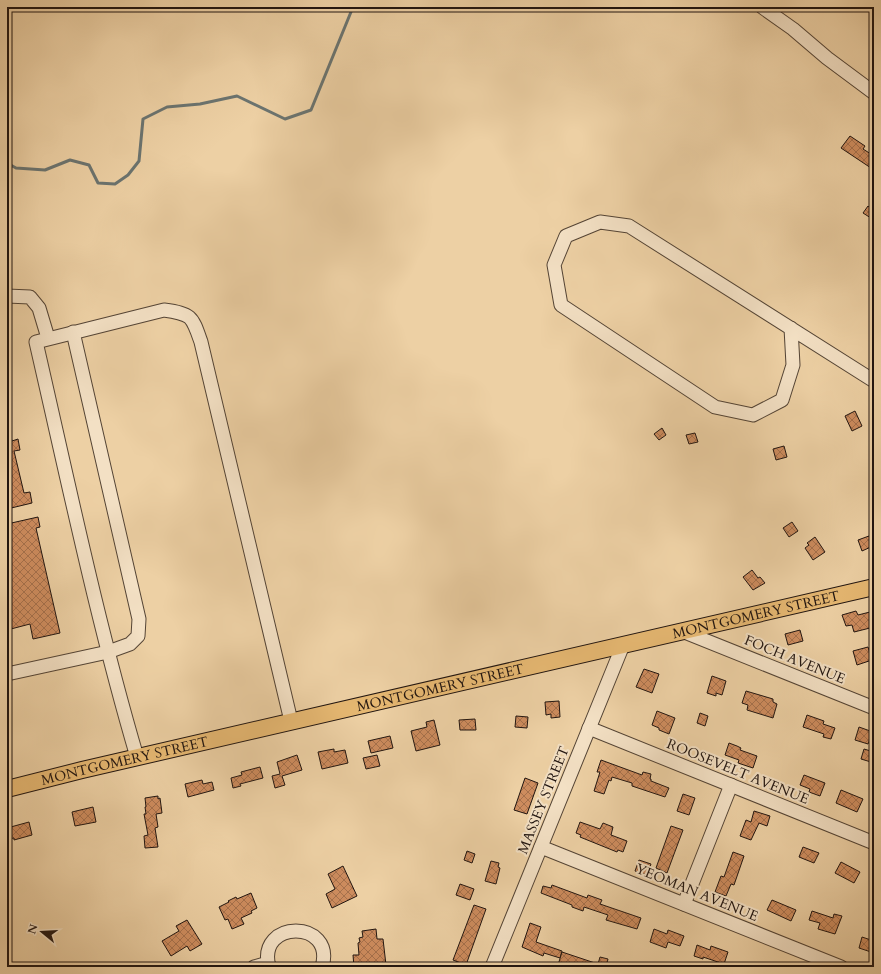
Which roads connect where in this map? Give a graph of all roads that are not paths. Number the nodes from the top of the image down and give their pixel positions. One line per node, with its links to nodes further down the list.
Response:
1 (762, 7): 2 (street)
2 (874, 93)
3 (7, 296): 6 (street)
4 (791, 328): 4 (street); 7 (street)
5 (73, 332): 6 (street); 11 (street); 14 (street)
6 (48, 338): 11 (street)
7 (874, 381)
8 (874, 587): 9 (main road, MONTGOMERY STREET)
9 (682, 631): 10 (main road, MONTGOMERY STREET); 13 (street, FOCH AVENUE)
10 (623, 644): 14 (main road, MONTGOMERY STREET); 15 (street, MASSEY STREET)
11 (108, 652): 12 (street); 16 (street)
12 (7, 674)
13 (874, 708)
14 (291, 721): 16 (main road, MONTGOMERY STREET)
15 (589, 728): 17 (street, ROOSEVELT AVENUE); 20 (street, MASSEY STREET)
16 (137, 757): 18 (main road, MONTGOMERY STREET)
17 (731, 785): 19 (street, ROOSEVELT AVENUE); 21 (street)
18 (7, 789)
19 (874, 844)
20 (541, 847): 21 (street, YEOMAN AVENUE); 23 (street, MASSEY STREET)
21 (684, 904): 26 (street, YEOMAN AVENUE)
22 (269, 965): 24 (street); 25 (street)
23 (496, 966)
24 (254, 967)
25 (322, 967)
26 (841, 967)

